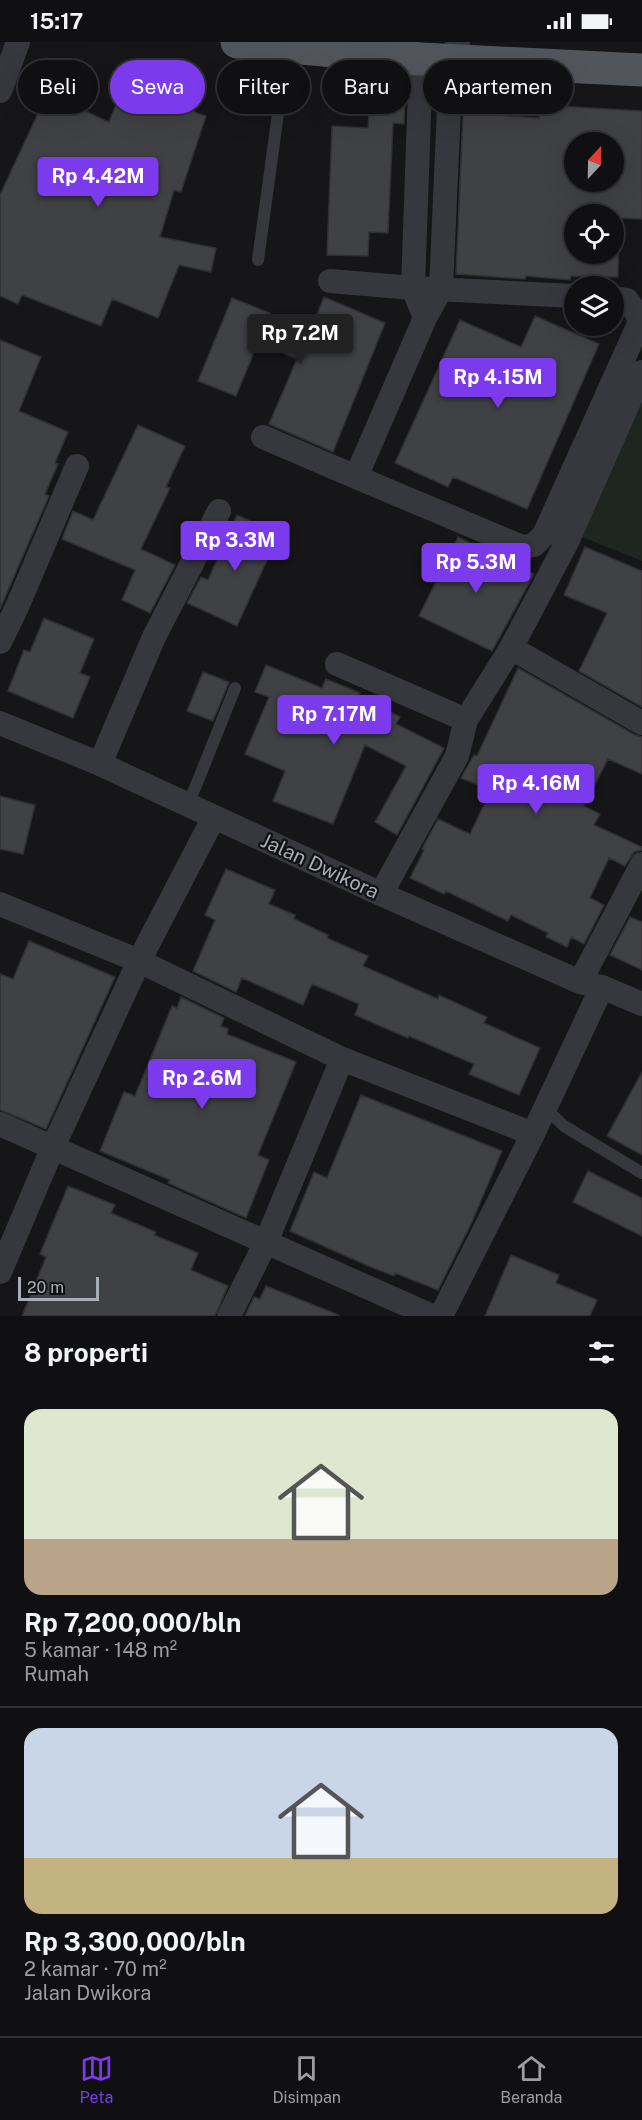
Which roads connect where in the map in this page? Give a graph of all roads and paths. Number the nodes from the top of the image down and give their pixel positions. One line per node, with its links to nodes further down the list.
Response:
1 (18, 42): 6 (street)
2 (237, 42): 3 (main road)
3 (289, 46): 4 (main road); 9 (lane)
4 (443, 54): 5 (main road); 7 (street); 8 (street)
5 (642, 70)
6 (0, 92)
7 (416, 194): 8 (street); 11 (street)
8 (444, 195): 12 (street)
9 (258, 260)
10 (330, 281): 11 (street)
11 (413, 288): 12 (street); 15 (street)
12 (441, 289): 13 (street); 15 (street)
13 (564, 295)
14 (624, 300): 19 (street)
15 (425, 318): 19 (street)
16 (642, 372): 22 (street)
17 (263, 437): 19 (street)
18 (77, 466): 21 (street)
19 (356, 477)
20 (219, 511): 28 (street)
21 (0, 642)
22 (511, 648): 25 (street); 27 (street)
23 (337, 664): 25 (street)
24 (235, 688): 29 (lane)
25 (465, 720): 32 (street)
26 (0, 723): 28 (street, Jalan Dwikora)
27 (642, 723)
28 (100, 764): 29 (street, Jalan Dwikora)
29 (187, 804): 30 (street, Jalan Dwikora)
30 (214, 817): 32 (street, Jalan Dwikora); 34 (street)
31 (642, 864): 35 (street)
32 (381, 894): 35 (street, Jalan Dwikora)
33 (0, 904): 34 (street)
34 (139, 962): 37 (street); 41 (street)
35 (591, 985): 36 (street, Jalan Dwikora); 38 (street)
36 (642, 1004)
37 (342, 1059): 40 (street); 43 (street)
38 (546, 1109): 40 (street); 42 (lane)
39 (0, 1124): 41 (street)
40 (533, 1134): 47 (street)
41 (53, 1147): 43 (street); 44 (street)
42 (642, 1173)
43 (266, 1242): 45 (street); 46 (street)
44 (0, 1272)
45 (229, 1316)
46 (432, 1316)
47 (441, 1316)

